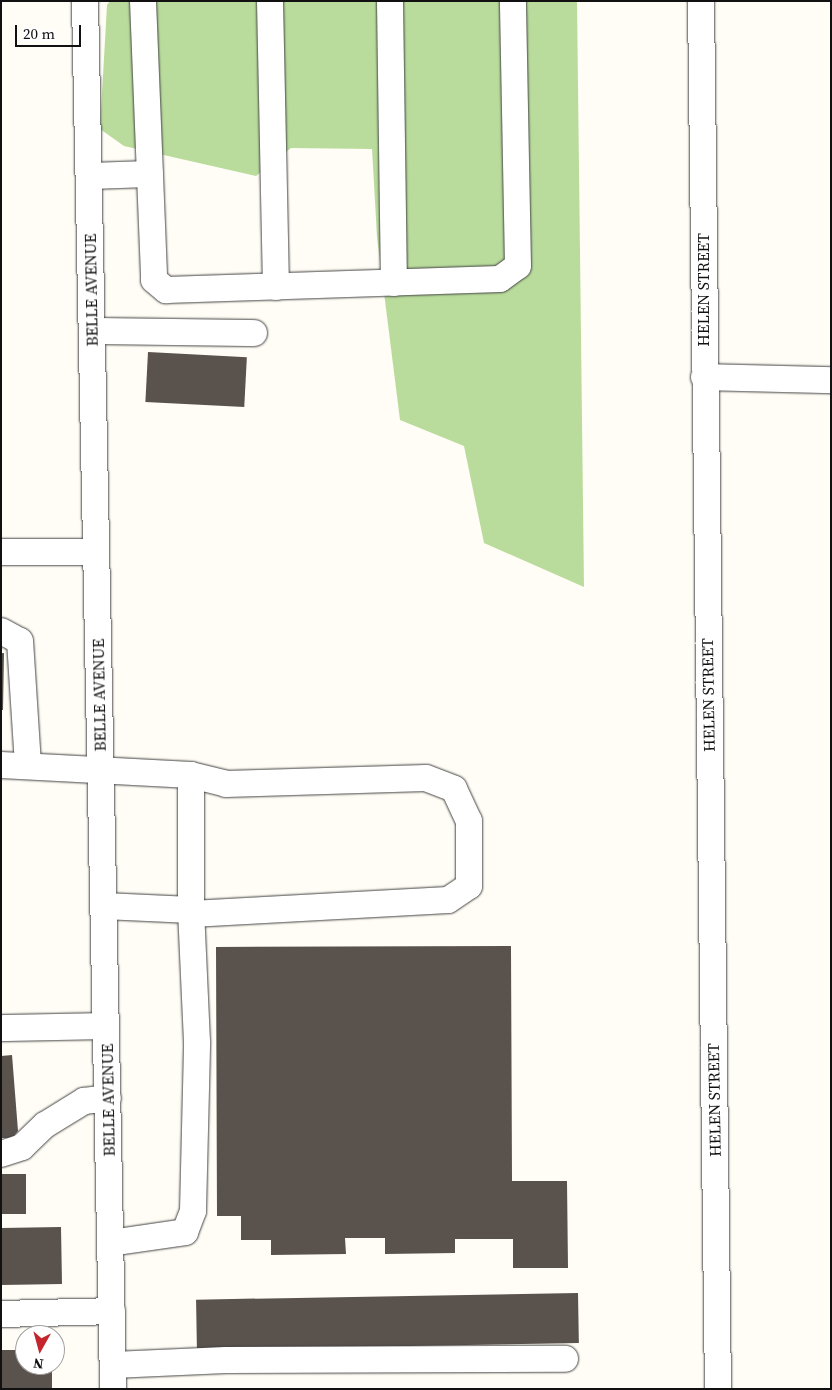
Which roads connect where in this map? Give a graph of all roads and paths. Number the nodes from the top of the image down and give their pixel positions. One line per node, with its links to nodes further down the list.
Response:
1 (85, 1): 8 (street, BELLE AVENUE)
2 (143, 1): 7 (street)
3 (270, 1): 10 (street)
4 (390, 1): 9 (street)
5 (513, 1): 9 (street)
6 (701, 1): 13 (street, HELEN STREET)
7 (150, 174): 8 (street); 10 (street)
8 (89, 176): 11 (street, BELLE AVENUE)
9 (394, 283): 10 (street)
10 (276, 287)
11 (92, 331): 12 (street); 16 (street, BELLE AVENUE)
12 (254, 333)
13 (704, 377): 14 (street); 33 (street, HELEN STREET)
14 (831, 380)
15 (1, 552): 16 (street)
16 (96, 552): 20 (street, BELLE AVENUE)
17 (1, 631): 19 (street)
18 (1, 764): 19 (street)
19 (28, 766): 20 (street)
20 (101, 768): 21 (street); 22 (street, BELLE AVENUE)
21 (191, 774): 23 (street); 23 (street)
22 (104, 906): 23 (street); 24 (street, BELLE AVENUE)
23 (191, 912): 28 (street)
24 (106, 1026): 25 (street); 26 (street, BELLE AVENUE)
25 (1, 1028)
26 (108, 1098): 27 (street); 28 (street, BELLE AVENUE)
27 (1, 1154)
28 (110, 1243): 29 (street, BELLE AVENUE)
29 (112, 1311): 30 (street); 32 (street, BELLE AVENUE)
30 (1, 1314)
31 (564, 1359): 32 (street)
32 (113, 1377)
33 (718, 1389)

